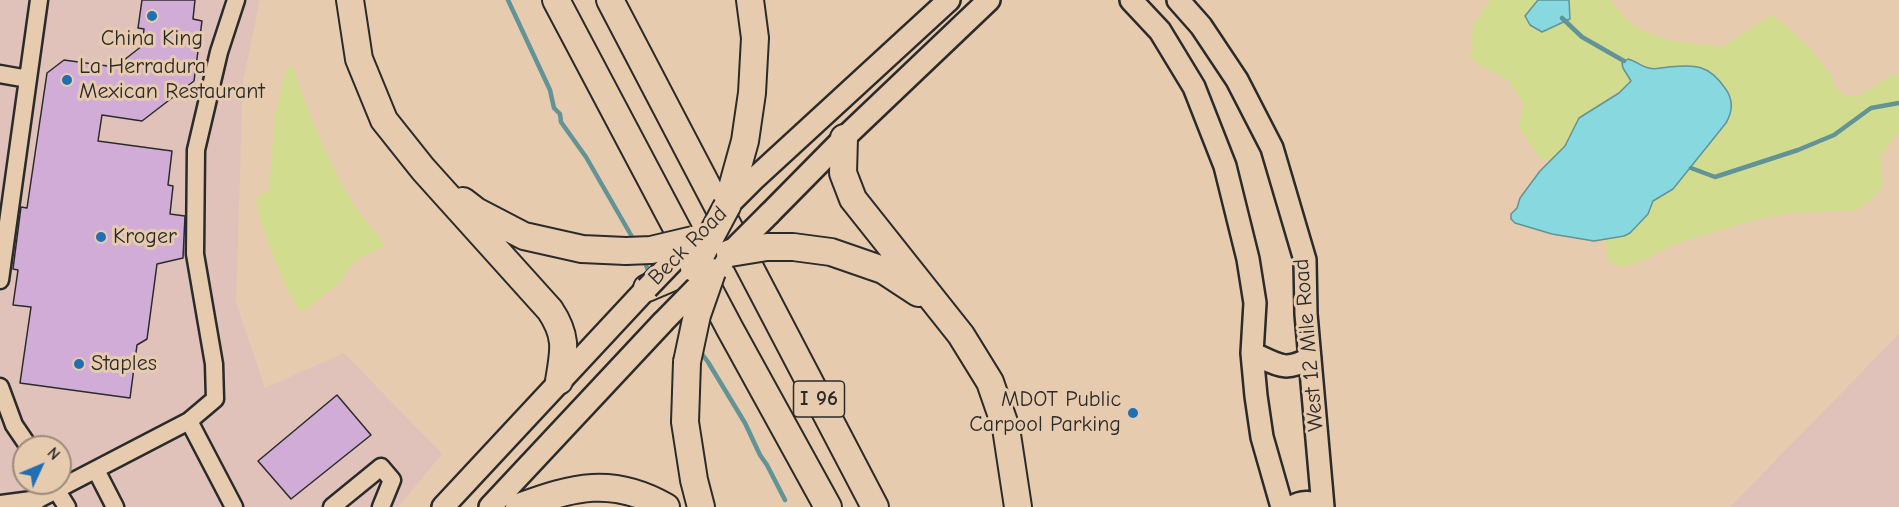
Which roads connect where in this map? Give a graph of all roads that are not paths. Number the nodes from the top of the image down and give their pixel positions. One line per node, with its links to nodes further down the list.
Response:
1 (39, 0): 12 (lane)
2 (236, 0): 26 (lane)
3 (350, 0): 14 (highway)
4 (556, 0): 41 (highway, I 96)
5 (610, 0): 42 (highway, I 96)
6 (750, 0): 17 (highway)
7 (949, 0): 15 (main road)
8 (989, 0): 13 (main road)
9 (1131, 0): 22 (main road)
10 (1178, 0): 23 (main road, West 12 Mile Road)
11 (0, 75): 12 (lane)
12 (28, 79): 18 (lane)
13 (844, 138): 16 (main road); 21 (highway)
14 (423, 169): 17 (highway, bridge); 24 (highway)
15 (753, 180): 17 (highway)
16 (770, 213): 17 (highway)
17 (715, 245): 19 (highway, bridge); 20 (highway, bridge); 21 (highway, bridge); 40 (highway, bridge)
18 (0, 280)
19 (646, 288): 24 (main road, Beck Road)
20 (663, 322): 37 (main road, Beck Road)
21 (961, 334): 43 (highway)
22 (1252, 353): 23 (main road); 44 (main road)
23 (1310, 358): 46 (main road, West 12 Mile Road)
24 (559, 381): 36 (main road, Beck Road)
25 (0, 387): 27 (lane)
26 (189, 421): 28 (lane); 33 (lane)
27 (21, 435)
28 (96, 470): 29 (lane); 32 (lane)
29 (72, 480)
30 (34, 503): 31 (lane)
31 (0, 504)
32 (116, 507)
33 (234, 507)
34 (332, 507): 35 (lane)
35 (381, 507)
36 (443, 507)
37 (490, 507)
38 (519, 507): 39 (highway)
39 (666, 507)
40 (701, 507)
41 (828, 507)
42 (875, 507)
43 (1018, 507)
44 (1282, 507)
45 (1292, 507): 46 (main road)
46 (1323, 507)

